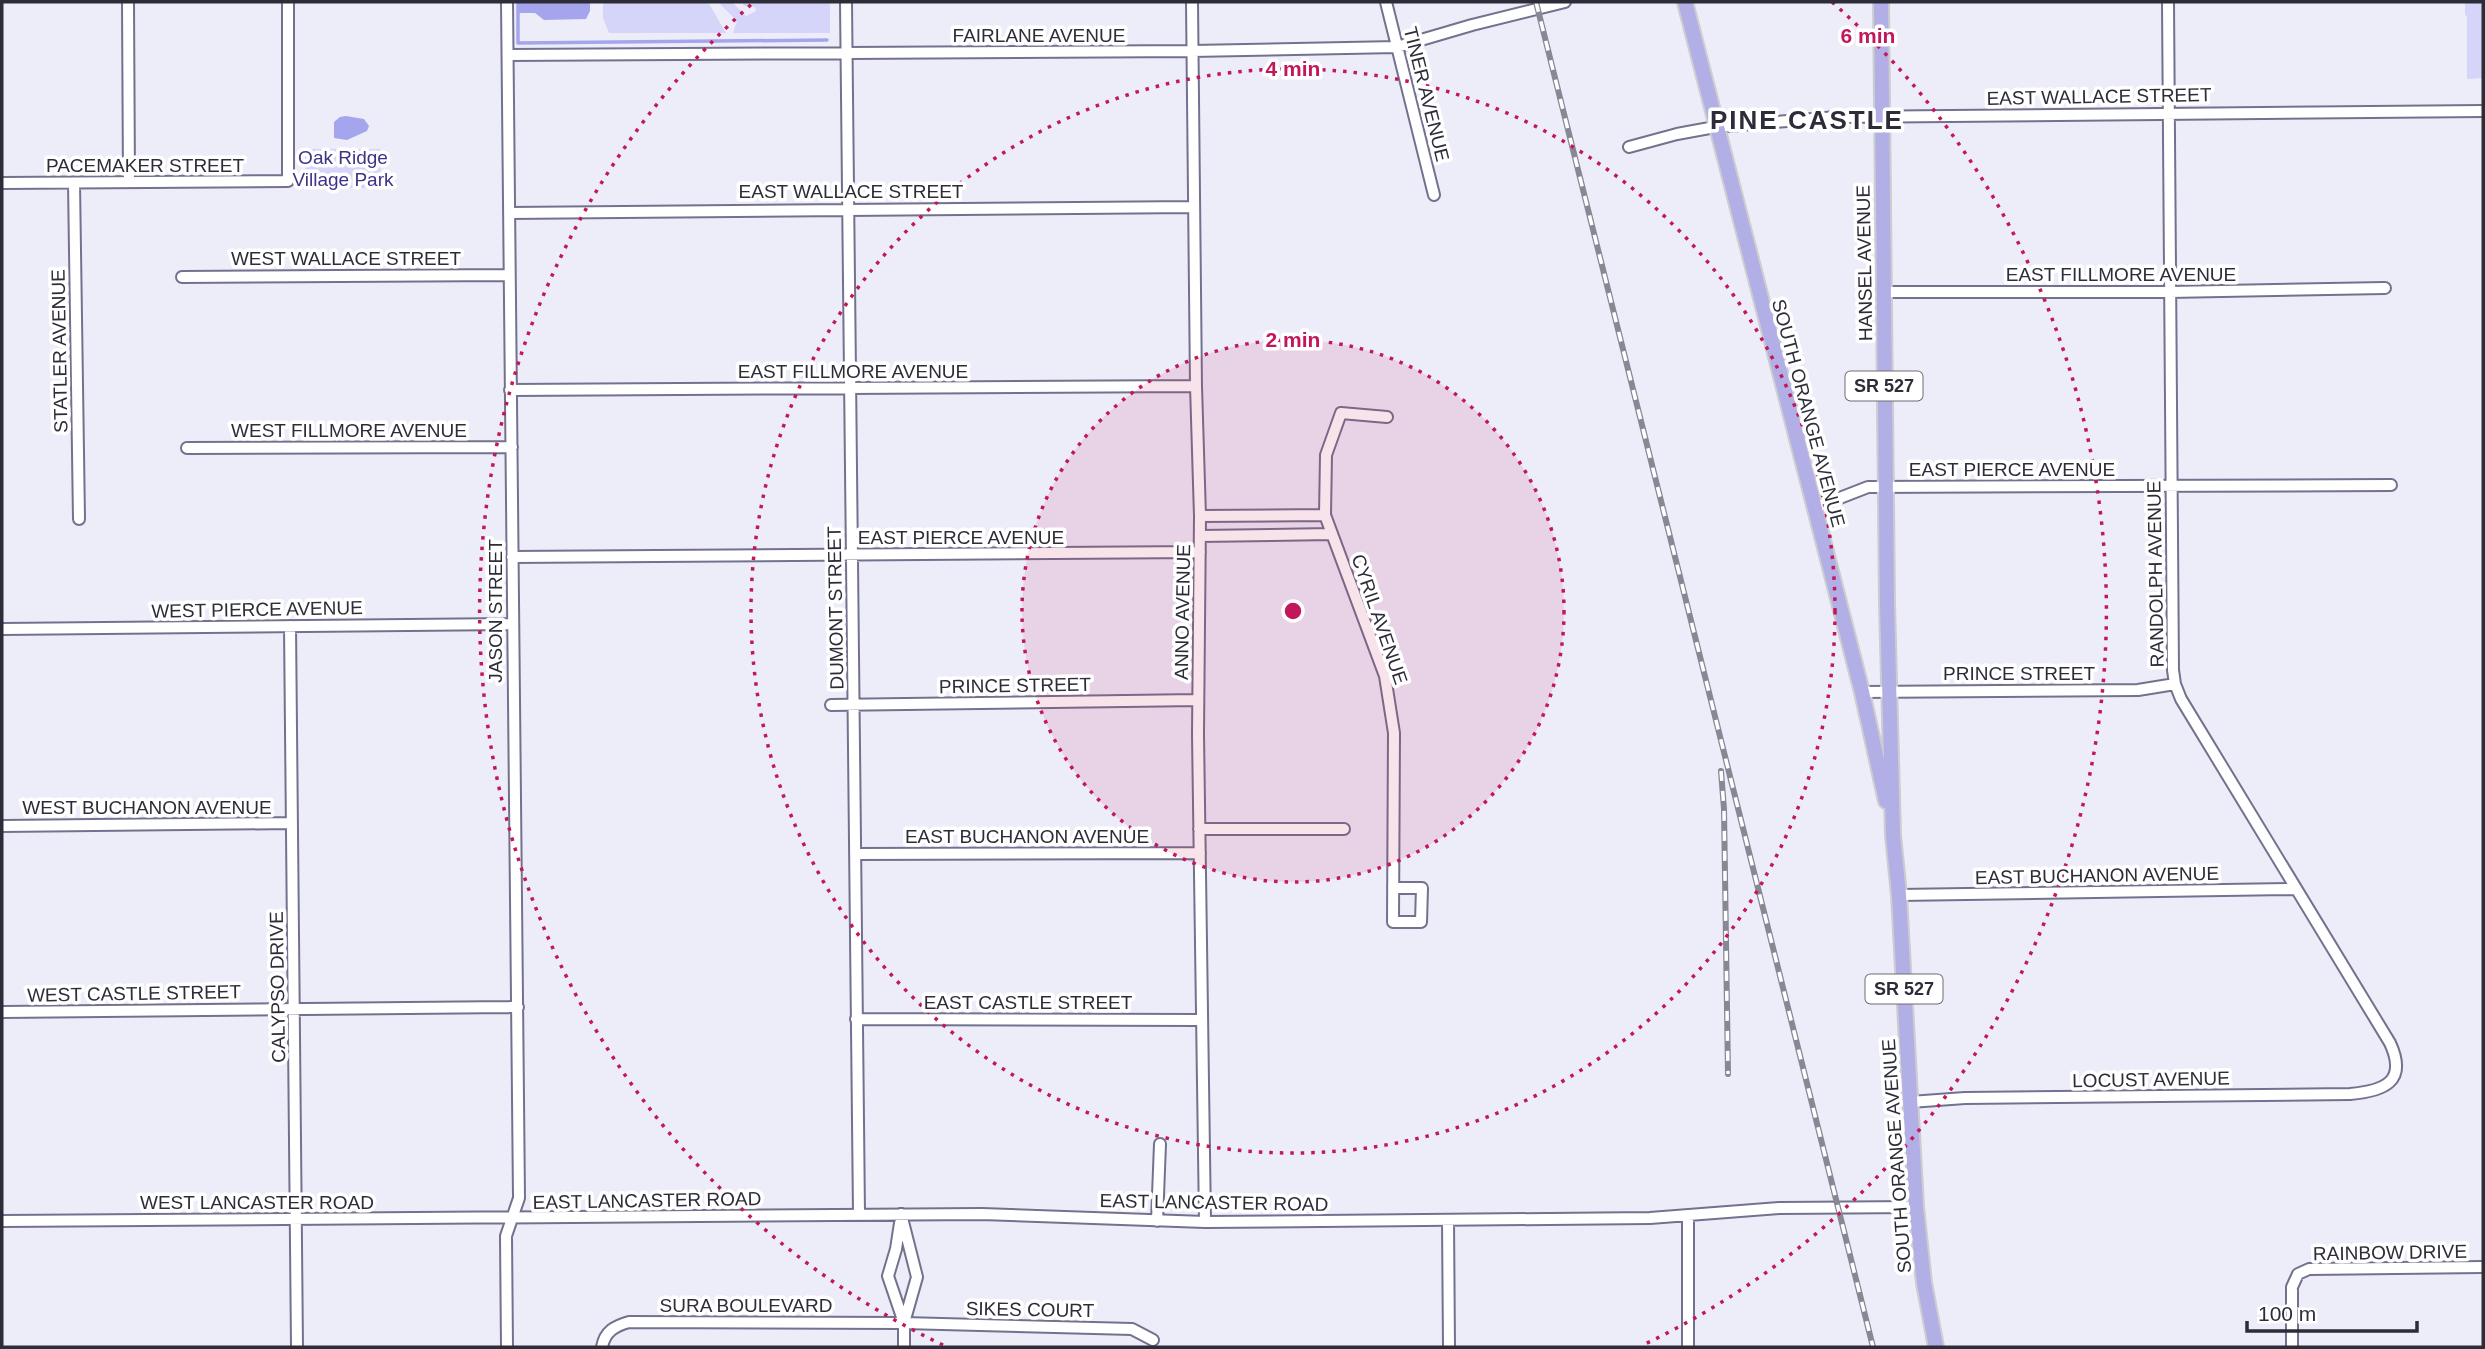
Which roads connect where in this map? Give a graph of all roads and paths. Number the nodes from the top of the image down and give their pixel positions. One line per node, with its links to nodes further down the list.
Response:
1 (128, 2): 20 (street)
2 (288, 2): 20 (street, PACEMAKER STREET)
3 (507, 2): 14 (street, JASON STREET)
4 (846, 2): 13 (street, DUMONT STREET)
5 (1192, 2): 12 (street, ANNO AVENUE)
6 (1386, 2): 11 (street, TINER AVENUE)
7 (1565, 2): 11 (street, FAIRLANE AVENUE)
8 (1685, 2): 18 (main road, SOUTH ORANGE AVENUE / SR 527)
9 (1881, 2): 17 (main road, HANSEL AVENUE / SR 527)
10 (2168, 2): 16 (street, RANDOLPH AVENUE)
11 (1397, 47): 12 (street, FAIRLANE AVENUE); 23 (street, TINER AVENUE)
12 (1192, 51): 13 (street, FAIRLANE AVENUE); 24 (street, ANNO AVENUE)
13 (846, 54): 14 (street, FAIRLANE AVENUE); 25 (street, DUMONT STREET)
14 (508, 55): 26 (street, JASON STREET)
15 (2483, 111): 16 (street, EAST WALLACE STREET)
16 (2169, 112): 17 (street, EAST WALLACE STREET); 31 (street, RANDOLPH AVENUE)
17 (1882, 116): 18 (street, EAST WALLACE STREET); 30 (main road, HANSEL AVENUE / SR 527)
18 (1716, 127): 19 (street, EAST WALLACE STREET); 41 (main road, SOUTH ORANGE AVENUE / SR 527)
19 (1629, 148)
20 (129, 182): 22 (street, PACEMAKER STREET)
21 (2, 183): 22 (street, PACEMAKER STREET)
22 (74, 183): 45 (street, STATLER AVENUE)
23 (1434, 195)
24 (1195, 207): 25 (street, EAST WALLACE STREET); 32 (street, ANNO AVENUE)
25 (849, 208): 26 (street, EAST WALLACE STREET); 34 (street, DUMONT STREET)
26 (509, 213): 27 (street, JASON STREET)
27 (509, 275): 28 (street, WEST WALLACE STREET); 33 (street, JASON STREET)
28 (182, 277)
29 (2385, 288): 31 (street, EAST FILLMORE AVENUE)
30 (1884, 292): 31 (street, EAST FILLMORE AVENUE); 40 (main road, HANSEL AVENUE / SR 527)
31 (2170, 292): 39 (street, RANDOLPH AVENUE)
32 (1196, 386): 34 (street, EAST FILLMORE AVENUE); 43 (street, ANNO AVENUE)
33 (510, 390): 34 (street, EAST FILLMORE AVENUE); 36 (street, JASON STREET)
34 (851, 390): 50 (street, DUMONT STREET)
35 (1387, 417): 42 (street, CYRIL AVENUE)
36 (512, 447): 37 (street, WEST FILLMORE AVENUE); 51 (street, JASON STREET)
37 (187, 448)
38 (2391, 485): 39 (street, EAST PIERCE AVENUE)
39 (2171, 486): 40 (street, EAST PIERCE AVENUE); 55 (street, RANDOLPH AVENUE)
40 (1885, 487): 41 (street, EAST PIERCE AVENUE); 56 (main road, HANSEL AVENUE / SR 527)
41 (1814, 508): 57 (main road, SOUTH ORANGE AVENUE / SR 527)
42 (1325, 515): 44 (street); 46 (street, CYRIL AVENUE)
43 (1200, 516): 44 (street); 48 (street, ANNO AVENUE)
44 (1223, 516): 47 (street)
45 (79, 519)
46 (1332, 534): 47 (street); 68 (street, CYRIL AVENUE)
47 (1226, 535): 48 (street)
48 (1200, 536): 49 (street, ANNO AVENUE)
49 (1200, 552): 50 (street, EAST PIERCE AVENUE); 58 (street, ANNO AVENUE)
50 (851, 555): 51 (street, EAST PIERCE AVENUE); 60 (street, DUMONT STREET)
51 (512, 557): 52 (street, JASON STREET)
52 (512, 624): 53 (street, WEST PIERCE AVENUE); 71 (street, JASON STREET)
53 (290, 626): 54 (street, WEST PIERCE AVENUE); 61 (street, CALYPSO DRIVE)
54 (2, 629)
55 (2175, 684): 56 (street, PRINCE STREET); 69 (street, RANDOLPH AVENUE)
56 (1890, 691): 57 (street, PRINCE STREET); 65 (main road, SOUTH ORANGE AVENUE / SR 527)
57 (1862, 692): 65 (main road, SOUTH ORANGE AVENUE / SR 527)
58 (1198, 700): 60 (street, PRINCE STREET); 63 (street, ANNO AVENUE)
59 (831, 705): 60 (street, PRINCE STREET)
60 (854, 705): 67 (street, DUMONT STREET)
61 (292, 823): 62 (street, WEST BUCHANON AVENUE); 72 (street, CALYPSO DRIVE)
62 (2, 826)
63 (1199, 829): 64 (street); 66 (street, ANNO AVENUE)
64 (1344, 829)
65 (1893, 835): 70 (main road, SOUTH ORANGE AVENUE / SR 527)
66 (1200, 853): 67 (street, EAST BUCHANON AVENUE); 75 (street, ANNO AVENUE)
67 (855, 854): 74 (street, DUMONT STREET)
68 (1394, 888)
69 (2295, 889): 70 (street, EAST BUCHANON AVENUE); 76 (street, RANDOLPH AVENUE)
70 (1899, 895): 77 (main road, SOUTH ORANGE AVENUE / SR 527)
71 (518, 1007): 72 (street, WEST CASTLE STREET); 83 (street, JASON STREET)
72 (294, 1009): 73 (street, WEST CASTLE STREET); 84 (street, CALYPSO DRIVE)
73 (2, 1012)
74 (856, 1019): 75 (street, EAST CASTLE STREET); 80 (street, DUMONT STREET)
75 (1200, 1020): 88 (street, ANNO AVENUE)
76 (2389, 1082): 77 (street, LOCUST AVENUE)
77 (1910, 1102): 79 (main road, SOUTH ORANGE AVENUE / SR 527)
78 (1160, 1143): 87 (street)
79 (1916, 1207): 82 (street, EAST LANCASTER ROAD); 100 (main road, SOUTH ORANGE AVENUE / SR 527)
80 (859, 1214): 81 (street, EAST LANCASTER ROAD); 83 (street, EAST LANCASTER ROAD)
81 (901, 1214): 87 (street, EAST LANCASTER ROAD); 90 (street); 91 (street)
82 (1688, 1215): 85 (street, EAST LANCASTER ROAD); 99 (street)
83 (512, 1219): 84 (street, WEST LANCASTER ROAD); 95 (street, JASON STREET)
84 (296, 1220): 86 (street, WEST LANCASTER ROAD); 94 (street, CALYPSO DRIVE)
85 (1448, 1220): 88 (street, EAST LANCASTER ROAD); 98 (street)
86 (2, 1221)
87 (1157, 1221): 88 (street, EAST LANCASTER ROAD)
88 (1205, 1222)
89 (2483, 1267): 101 (street, RAINBOW DRIVE)
90 (891, 1290): 91 (street); 92 (street)
91 (914, 1290): 92 (street)
92 (904, 1323): 93 (street, SIKES COURT); 96 (street, SURA BOULEVARD); 97 (street)
93 (1153, 1340)
94 (297, 1347)
95 (507, 1347)
96 (602, 1347)
97 (904, 1347)
98 (1448, 1347)
99 (1688, 1347)
100 (1936, 1347)
101 (2292, 1347)

